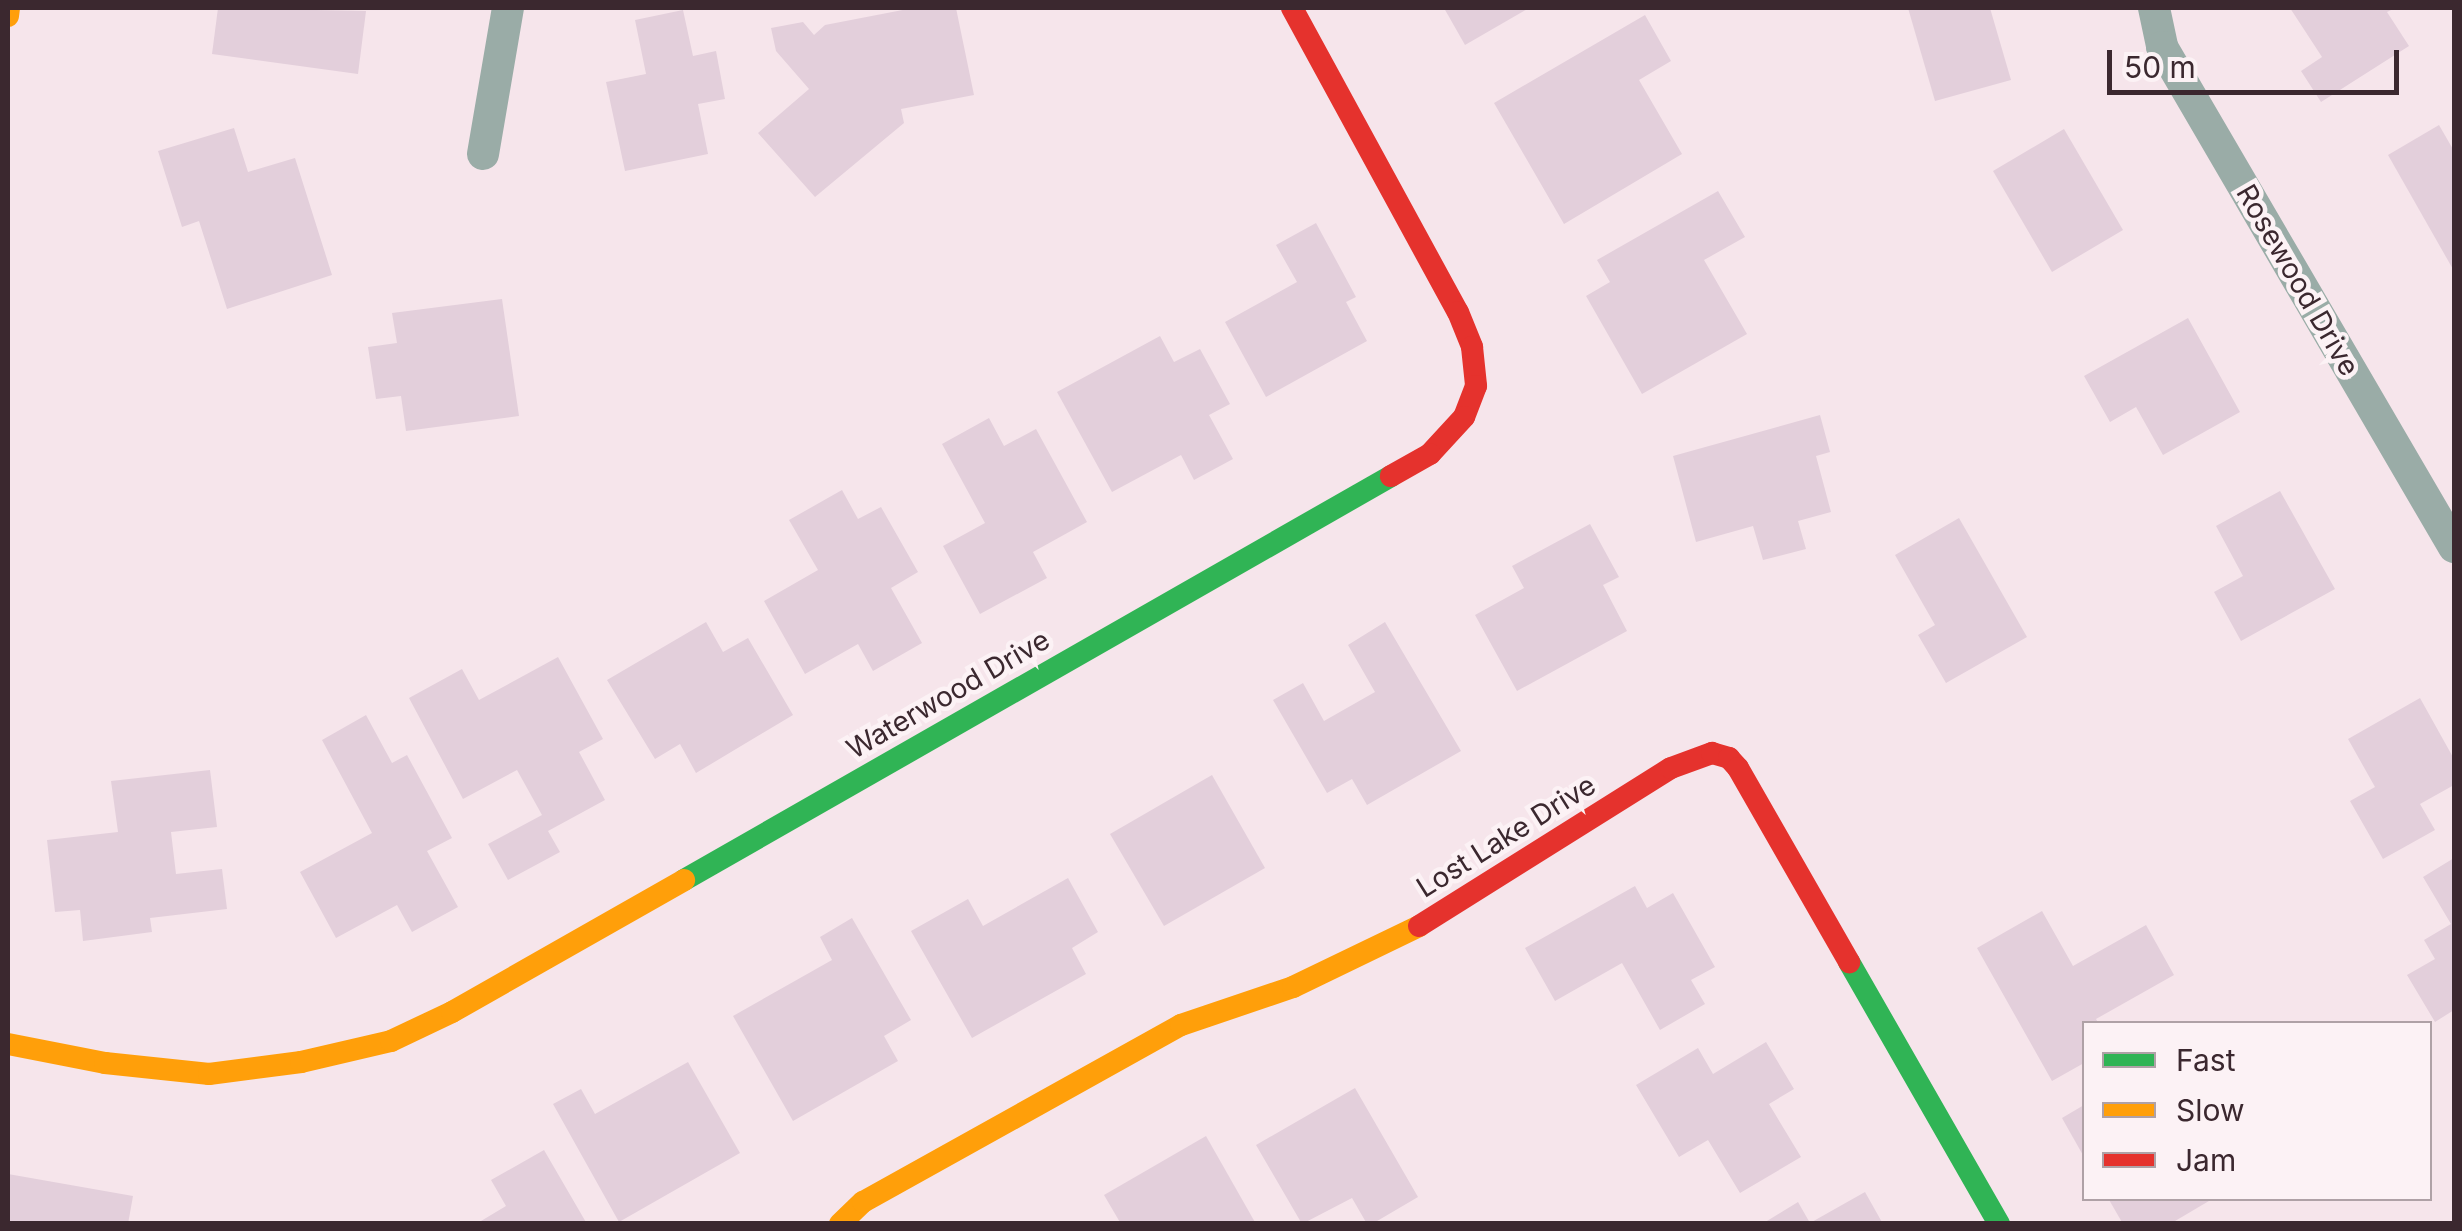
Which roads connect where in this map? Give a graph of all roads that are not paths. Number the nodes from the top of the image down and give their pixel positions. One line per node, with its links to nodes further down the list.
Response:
1 (9, 8): 5 (street)
2 (508, 8): 6 (street)
3 (1292, 8): 8 (street, Waterwood Drive)
4 (2154, 8): 7 (street, Rosewood Drive)
5 (8, 16)
6 (484, 154)
7 (2454, 547)
8 (8, 1044)
9 (840, 1224): 10 (street, Lost Lake Drive)
10 (1998, 1224)

